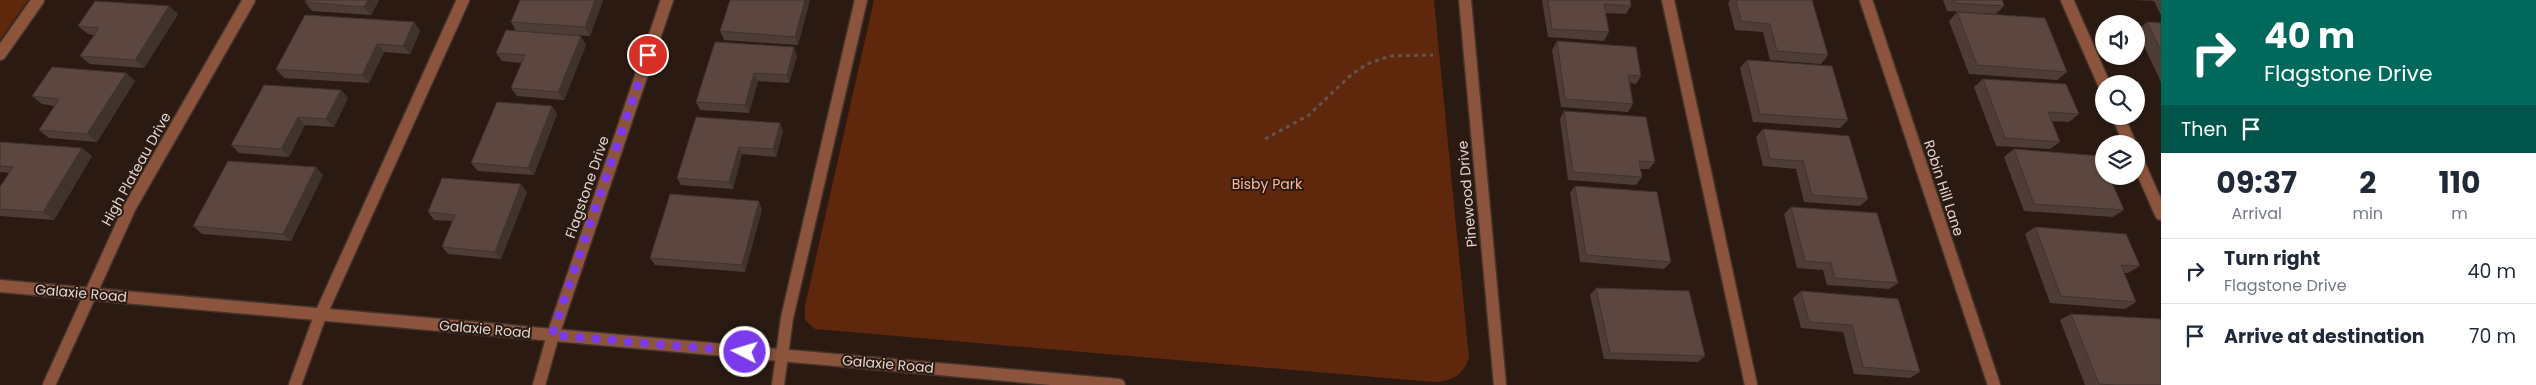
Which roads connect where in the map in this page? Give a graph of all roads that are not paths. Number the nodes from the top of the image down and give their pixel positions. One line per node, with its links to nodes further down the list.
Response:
1 (38, 0): 10 (street)
2 (249, 0): 15 (street, High Plateau Drive)
3 (463, 0): 16 (street)
4 (667, 0): 17 (street, Flagstone Drive)
5 (861, 0): 18 (street)
6 (1465, 0): 25 (street, Pinewood Drive)
7 (1668, 0): 26 (street)
8 (1866, 0): 27 (street, Robin Hill Lane)
9 (2067, 0): 11 (street)
10 (0, 54)
11 (2100, 75)
12 (2145, 178): 13 (street)
13 (2161, 214)
14 (0, 286): 15 (street, Galaxie Road)
15 (91, 294): 16 (street, Galaxie Road); 20 (street, High Plateau Drive)
16 (320, 316): 17 (street, Galaxie Road); 21 (street)
17 (552, 335): 18 (street, Galaxie Road); 22 (street, Flagstone Drive)
18 (784, 356): 19 (street, Galaxie Road); 23 (street)
19 (1048, 381): 24 (street, Galaxie Road)
20 (49, 385)
21 (295, 385)
22 (539, 385)
23 (778, 385)
24 (1118, 385)
25 (1500, 385)
26 (1751, 385)
27 (1994, 385)

